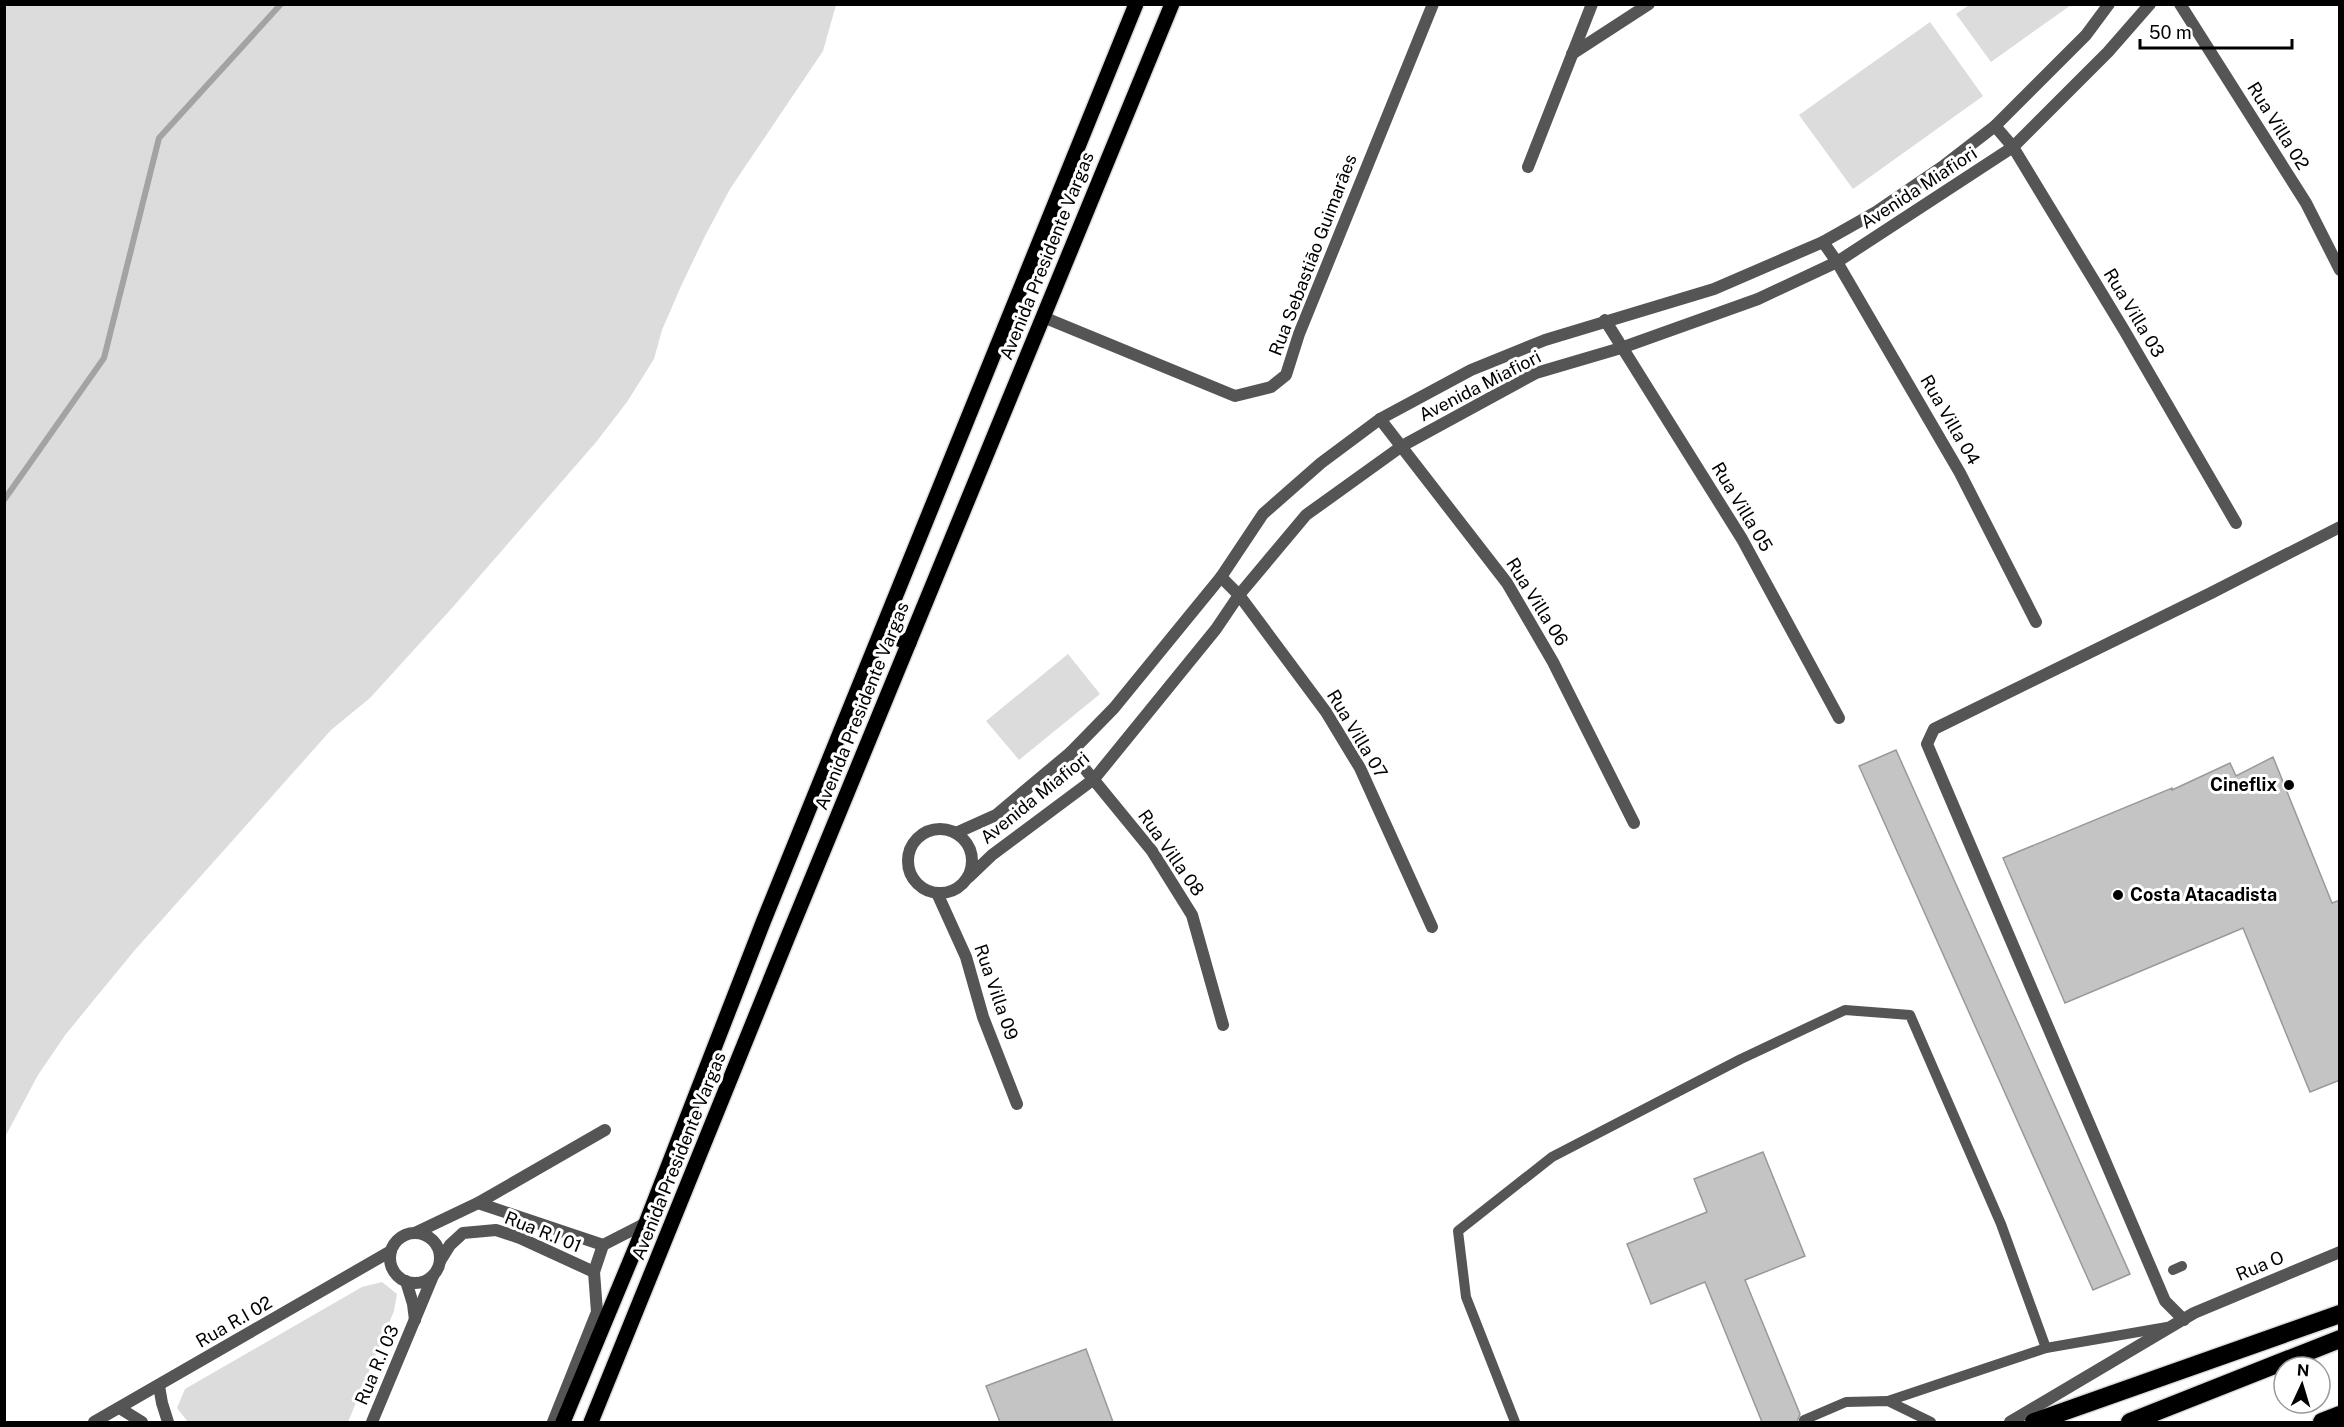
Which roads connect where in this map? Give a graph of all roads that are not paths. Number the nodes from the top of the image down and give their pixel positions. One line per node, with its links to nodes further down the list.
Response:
1 (1136, 4): 26 (main road, Avenida Presidente Vargas)
2 (1172, 4): 16 (main road, Avenida Presidente Vargas)
3 (1432, 4): 16 (street, Rua Sebastião Guimarães)
4 (1592, 4): 9 (street)
5 (1649, 4): 9 (street)
6 (2109, 4): 10 (street, Avenida Miafiori)
7 (2150, 4): 11 (street, Avenida Miafiori)
8 (2180, 4): 15 (street, Rua Villa 02)
9 (1572, 54): 12 (street)
10 (1995, 126): 11 (street, Rua Villa 03); 13 (street, Avenida Miafiori)
11 (2013, 147): 14 (street, Avenida Miafiori); 21 (street, Rua Villa 03)
12 (1528, 167)
13 (1823, 242): 14 (street, Rua Villa 04); 17 (street, Avenida Miafiori)
14 (1837, 262): 18 (street, Avenida Miafiori); 25 (street, Rua Villa 04)
15 (2340, 270)
16 (1043, 317): 27 (main road, Avenida Presidente Vargas)
17 (1605, 320): 18 (street, Rua Villa 05); 19 (street, Avenida Miafiori)
18 (1621, 348): 20 (street, Avenida Miafiori); 28 (street, Rua Villa 05)
19 (1380, 419): 20 (street, Rua Villa 06); 23 (street, Avenida Miafiori)
20 (1402, 446): 24 (street, Avenida Miafiori); 31 (street, Rua Villa 06)
21 (2236, 522)
22 (2340, 527): 50 (street)
23 (1221, 577): 24 (street, Rua Villa 07); 29 (street, Avenida Miafiori)
24 (1239, 595): 30 (street, Avenida Miafiori); 35 (street, Rua Villa 07)
25 (2036, 622)
26 (882, 632): 27 (main road); 40 (main road, Avenida Presidente Vargas)
27 (909, 643): 65 (main road, Avenida Presidente Vargas)
28 (1839, 718)
29 (1071, 752): 30 (street, Rua Villa 08); 32 (street, Avenida Miafiori)
30 (1094, 779): 33 (street, Avenida Miafiori); 36 (street, Rua Villa 08)
31 (1634, 823)
32 (956, 833): 33 (street); 34 (street)
33 (969, 876): 34 (street)
34 (937, 893): 37 (street, Rua Villa 09)
35 (1432, 927)
36 (1223, 1025)
37 (1017, 1104)
38 (605, 1130): 39 (street)
39 (478, 1203): 41 (street); 42 (street, Rua R.I 01)
40 (646, 1223): 42 (street, Rua R.I 01); 64 (main road, Avenida Presidente Vargas)
41 (415, 1233): 43 (street); 45 (street)
42 (603, 1245): 46 (street)
43 (391, 1251): 48 (street); 54 (street, Rua R.I 02)
44 (2340, 1252): 50 (street, Rua O)
45 (440, 1261): 46 (street, Rua R.I 01); 47 (street)
46 (594, 1272): 63 (street, Rua R.I 01)
47 (433, 1276): 48 (street); 51 (street, Rua R.I 03)
48 (406, 1281): 51 (street, Rua R.I 03)
49 (2340, 1314): 69 (highway)
50 (2185, 1319): 53 (lane); 68 (street, Rua O)
51 (415, 1321): 62 (street, Rua R.I 03)
52 (2340, 1339): 70 (highway)
53 (2046, 1348): 55 (lane); 66 (lane)
54 (159, 1386): 56 (street, Rua R.I 02); 61 (street)
55 (1888, 1401): 58 (lane); 67 (lane)
56 (121, 1408): 59 (street, Rua R.I 02); 60 (street)
57 (2340, 1415): 71 (highway)
58 (1804, 1420)
59 (94, 1422)
60 (142, 1422)
61 (168, 1422)
62 (372, 1422)
63 (553, 1422)
64 (563, 1422)
65 (591, 1422)
66 (1515, 1422)
67 (1931, 1422)
68 (2010, 1422)
69 (2034, 1422)
70 (2130, 1422)
71 (2322, 1422)

